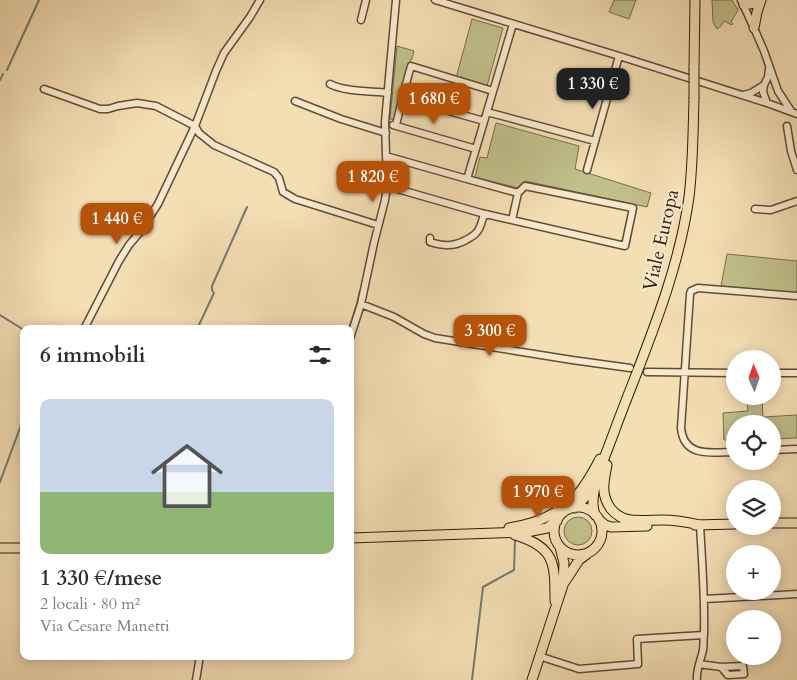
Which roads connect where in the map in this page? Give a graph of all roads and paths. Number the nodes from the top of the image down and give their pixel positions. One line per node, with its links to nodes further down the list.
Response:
1 (260, 0): 28 (street)
2 (366, 0): 8 (street)
3 (396, 0): 18 (street)
4 (435, 0): 9 (street)
5 (696, 0): 55 (main road, Viale Europa, bridge)
6 (760, 1): 7 (main road); 10 (main road)
7 (744, 2): 10 (street)
8 (361, 20)
9 (513, 24): 11 (street); 16 (street)
10 (754, 28): 12 (street)
11 (619, 56): 19 (street); 31 (street)
12 (769, 66): 14 (street); 17 (street)
13 (330, 84): 18 (street)
14 (764, 85): 19 (street); 22 (street)
15 (44, 89): 28 (street)
16 (493, 91): 20 (street); 23 (street)
17 (778, 91): 22 (street); 24 (street)
18 (388, 93): 26 (street)
19 (742, 95): 22 (street)
20 (402, 98): 25 (street); 27 (street)
21 (295, 101): 30 (street)
22 (767, 103): 24 (street)
23 (487, 112): 25 (street); 31 (street)
24 (794, 113)
25 (484, 121): 32 (street)
26 (386, 122): 27 (street); 30 (street)
27 (396, 125): 32 (street)
28 (195, 126): 43 (street); 47 (street)
29 (787, 126): 35 (street)
30 (386, 133): 33 (street)
31 (595, 141): 34 (street)
32 (476, 149): 36 (street)
33 (386, 156): 36 (street); 37 (street)
34 (586, 170)
35 (797, 170)
36 (468, 179): 38 (street)
37 (387, 186): 41 (street); 43 (street)
38 (518, 193): 42 (street); 42 (street)
39 (797, 202): 40 (street)
40 (755, 209)
41 (484, 214): 42 (street); 44 (street)
42 (512, 220)
43 (378, 225): 46 (street)
44 (430, 238)
45 (797, 296): 52 (street)
46 (361, 304): 48 (street); 49 (street)
47 (86, 325)
48 (354, 326)
49 (630, 368)
50 (647, 372): 52 (street)
51 (781, 373): 54 (street)
52 (685, 374): 53 (street); 58 (street)
53 (726, 374)
54 (797, 374)
55 (612, 437): 59 (main road, Viale Europa); 66 (main road); 69 (main road)
56 (797, 449): 57 (street)
57 (781, 450)
58 (726, 452)
59 (598, 477): 60 (main road, Viale Europa); 61 (main road, Viale Europa)
60 (575, 508): 61 (main road); 62 (main road)
61 (597, 517): 66 (main road); 74 (main road)
62 (557, 521): 67 (main road); 71 (main road)
63 (797, 522): 64 (main road)
64 (781, 523)
65 (726, 524): 66 (main road)
66 (700, 525): 77 (street)
67 (527, 532): 68 (main road); 71 (main road)
68 (492, 533): 69 (main road); 78 (main road)
69 (467, 534): 70 (main road)
70 (354, 538)
71 (559, 544): 74 (main road); 75 (main road)
72 (0, 548): 73 (main road)
73 (20, 548)
74 (587, 553): 75 (main road)
75 (563, 585): 78 (main road)
76 (797, 594): 77 (street)
77 (704, 599): 79 (street)
78 (555, 608): 80 (main road)
79 (704, 635): 80 (street); 82 (street)
80 (539, 656): 85 (main road)
81 (199, 660): 84 (street)
82 (698, 664): 83 (street); 86 (street)
83 (721, 667)
84 (196, 680)
85 (532, 680)
86 (697, 680)

